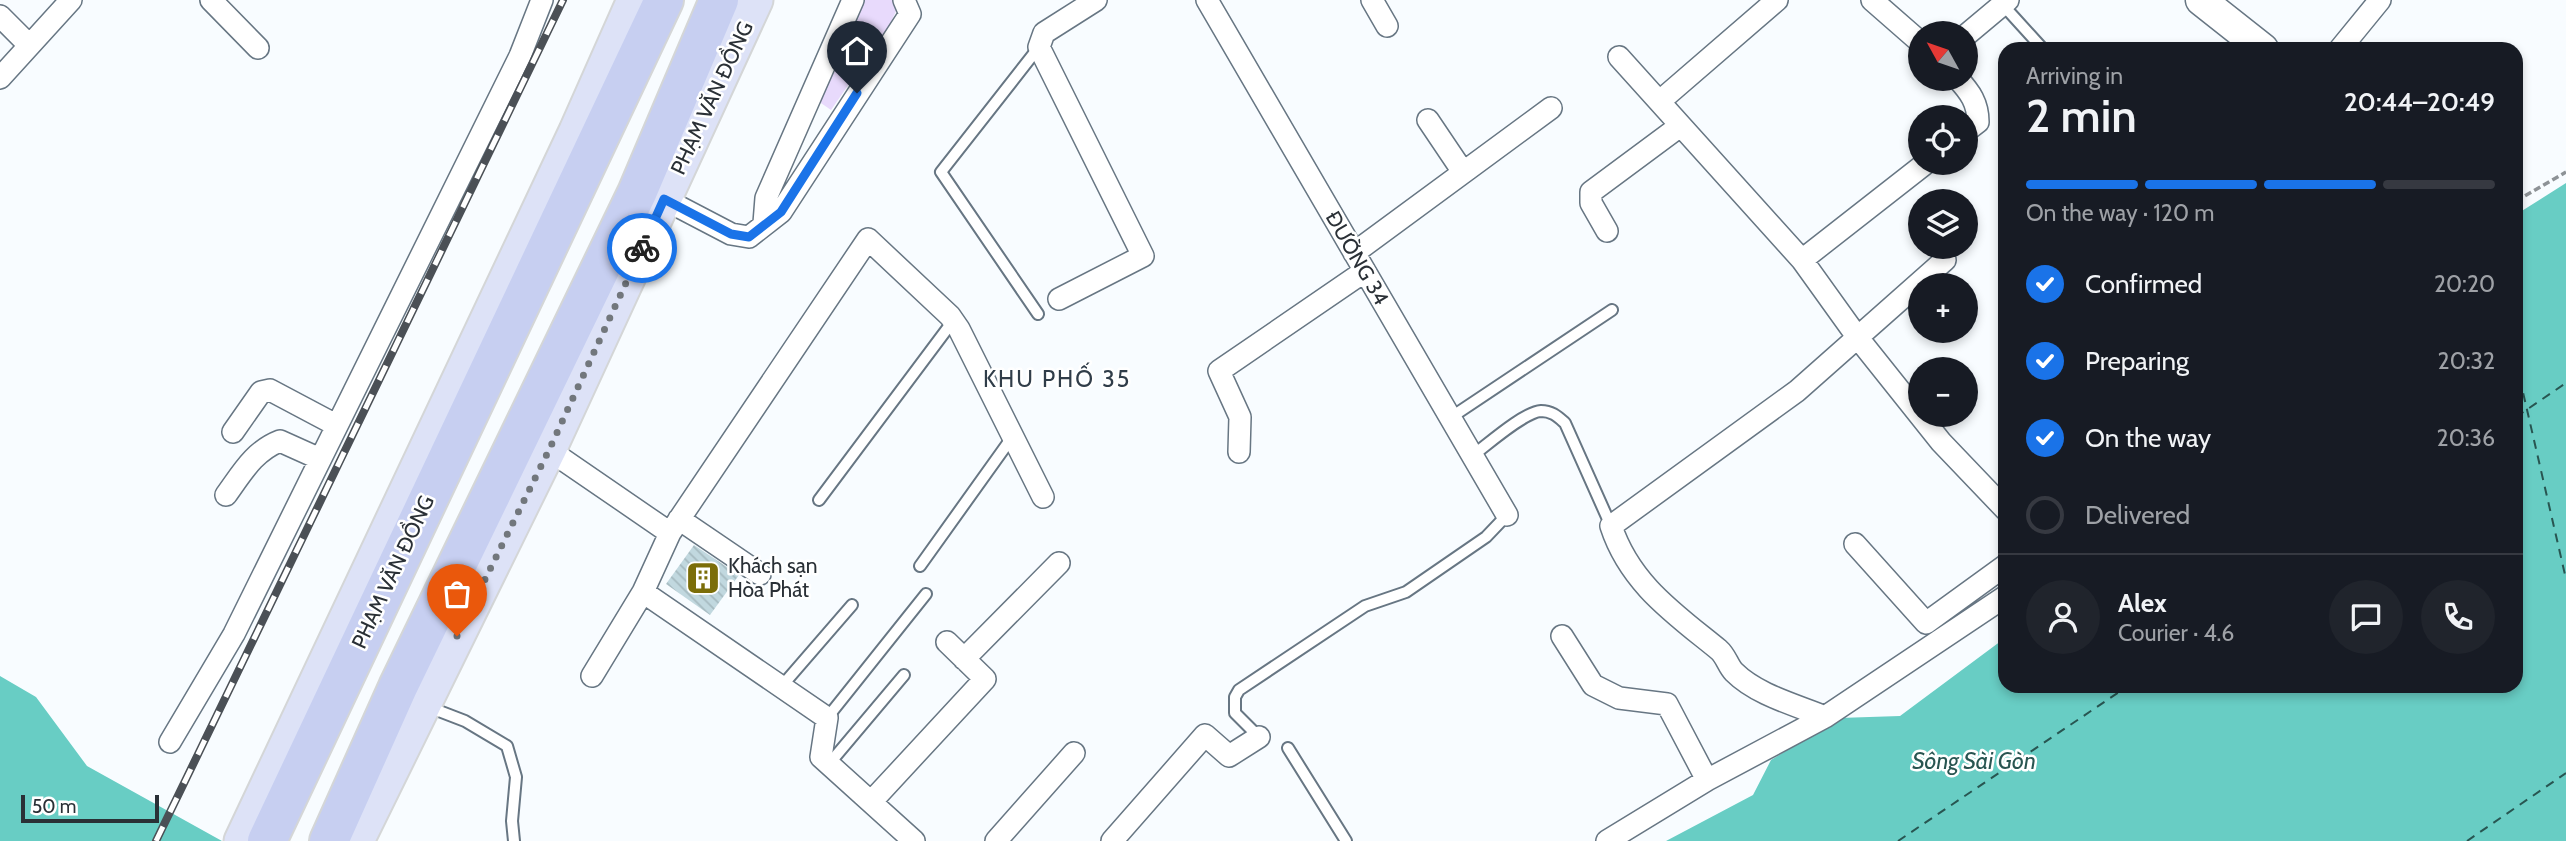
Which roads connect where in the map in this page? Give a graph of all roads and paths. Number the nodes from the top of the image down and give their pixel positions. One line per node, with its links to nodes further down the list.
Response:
1 (71, 0): 24 (street)
2 (211, 0): 26 (street)
3 (542, 0): 49 (street)
4 (634, 0): 87 (main road, PHẠM VĂN ĐỒNG)
5 (664, 0): 87 (highway, PHẠM VĂN ĐỒNG)
6 (853, 0): 38 (street)
7 (904, 0): 38 (street)
8 (1096, 0): 25 (street)
9 (1207, 0): 42 (street, ĐƯỜNG 34)
10 (1372, 0): 19 (street)
11 (1777, 0): 29 (street)
12 (1872, 0): 20 (street)
13 (2201, 0): 22 (main road)
14 (2381, 0): 23 (street)
15 (2006, 2): 18 (street); 21 (lane)
16 (736, 4): 37 (main road, PHẠM VĂN ĐỒNG); 89 (highway, PHẠM VĂN ĐỒNG)
17 (0, 16): 24 (street)
18 (1978, 25)
19 (1387, 26)
20 (1908, 32)
21 (2037, 42)
22 (2254, 42)
23 (2346, 42)
24 (29, 45): 28 (street)
25 (1040, 47): 43 (street); 45 (lane)
26 (258, 48)
27 (1619, 57): 32 (street)
28 (0, 78)
29 (1667, 95)
30 (1551, 108): 33 (street)
31 (1429, 120): 33 (street)
32 (1680, 126): 39 (street); 40 (street)
33 (1463, 172): 42 (street)
34 (2566, 172): 36 (path)
35 (1911, 175): 40 (street)
36 (2523, 197)
37 (664, 199): 38 (street); 52 (main road, PHẠM VĂN ĐỒNG)
38 (764, 223)
39 (1607, 231)
40 (1802, 260): 47 (street)
41 (1945, 260): 47 (street)
42 (1359, 262): 48 (street, ĐƯỜNG 34); 53 (street)
43 (1059, 299)
44 (1612, 310): 48 (lane)
45 (1038, 314)
46 (953, 321): 51 (street); 58 (lane); 61 (street)
47 (1858, 338): 59 (street); 62 (street)
48 (1450, 418): 54 (street, ĐƯỜNG 34)
49 (336, 425): 50 (street); 55 (street)
50 (233, 432)
51 (1013, 436): 57 (street); 65 (lane)
52 (549, 450): 61 (street); 78 (main road, PHẠM VĂN ĐỒNG)
53 (1239, 452)
54 (1472, 456): 60 (street, ĐƯỜNG 34); 62 (lane)
55 (320, 459): 56 (street); 82 (street)
56 (226, 495)
57 (1043, 497)
58 (819, 500)
59 (1998, 502)
60 (1507, 515): 81 (lane)
61 (675, 526): 67 (street); 68 (street)
62 (1611, 526): 80 (street)
63 (1854, 544): 66 (street)
64 (1059, 563): 74 (street)
65 (920, 566)
66 (1998, 571)
67 (760, 574)
68 (643, 592): 76 (street); 77 (street)
69 (926, 594): 79 (lane)
70 (1998, 601): 80 (street)
71 (852, 605): 77 (lane)
72 (1562, 636): 86 (street)
73 (947, 642): 74 (street)
74 (964, 659): 88 (street)
75 (904, 675): 85 (lane)
76 (592, 676)
77 (781, 687): 79 (street)
78 (423, 705): 89 (main road, PHẠM VĂN ĐỒNG); 92 (lane)
79 (827, 718): 85 (street)
80 (1825, 718): 86 (street)
81 (1259, 737): 95 (street)
82 (170, 743)
83 (1288, 748): 96 (lane)
84 (1074, 754): 94 (street)
85 (829, 764): 88 (street)
86 (1707, 780): 97 (street)
87 (274, 799): 90 (main road); 91 (highway)
88 (871, 802): 93 (street)
89 (345, 837)
90 (242, 841)
91 (267, 841)
92 (514, 841)
93 (914, 841)
94 (996, 841)
95 (1112, 841)
96 (1346, 841)
97 (1607, 841)

